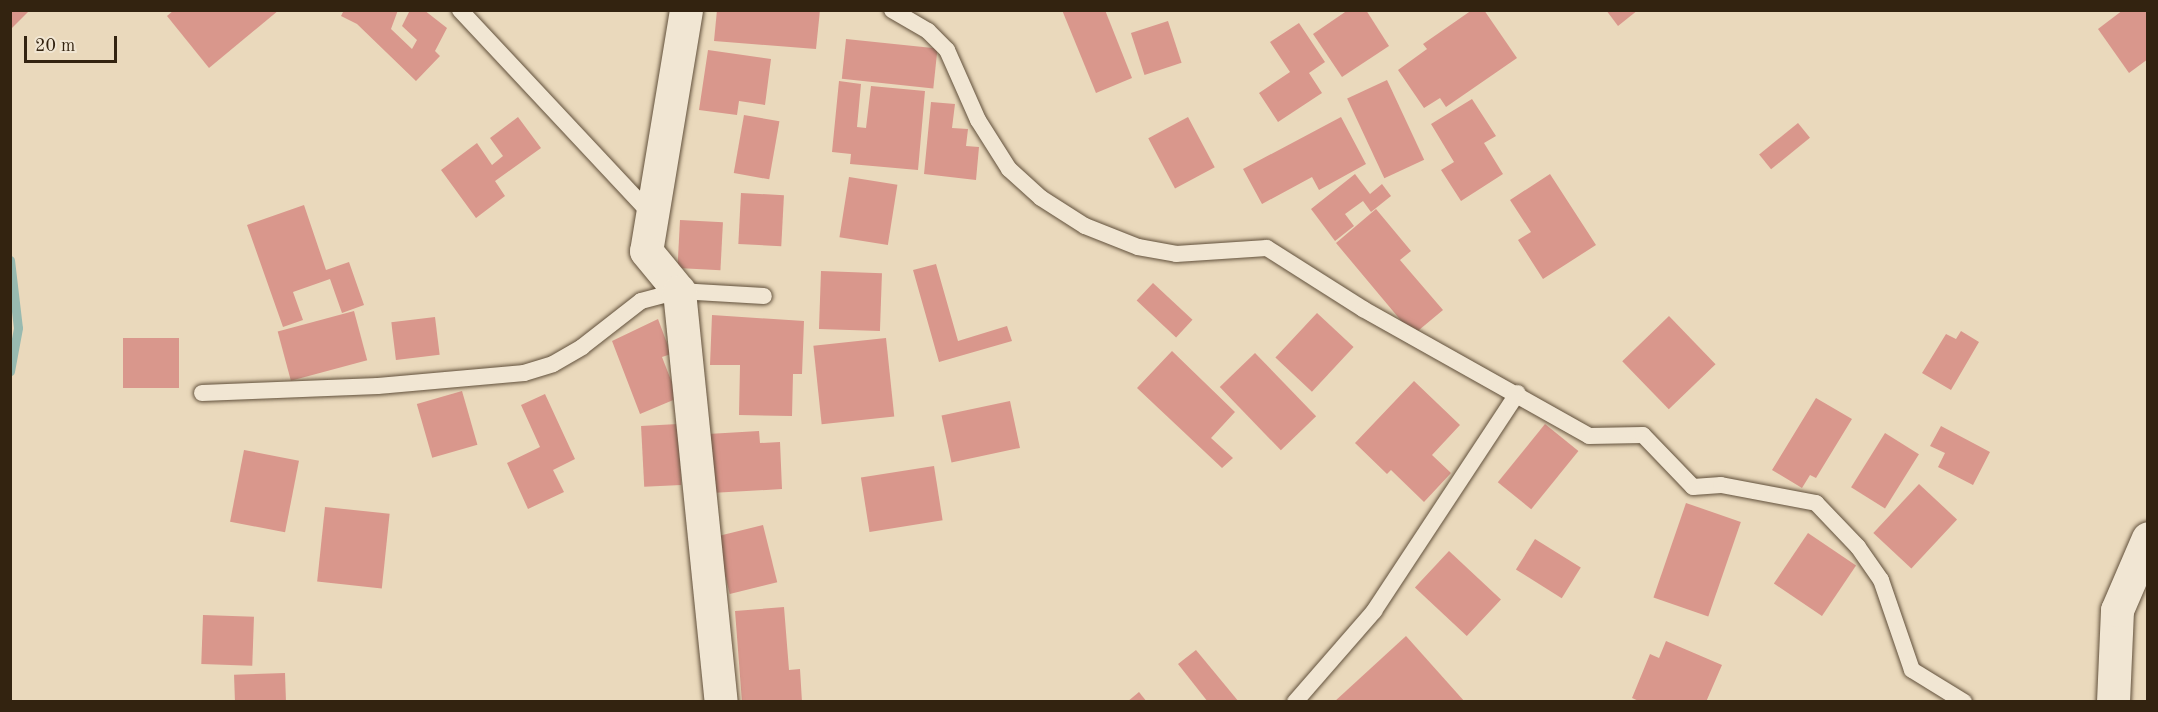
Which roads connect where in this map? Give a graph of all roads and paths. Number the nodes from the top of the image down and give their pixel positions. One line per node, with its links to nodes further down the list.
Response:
1 (459, 10): 4 (lane)
2 (687, 10): 4 (street)
3 (892, 10): 8 (lane)
4 (653, 216): 5 (street)
5 (679, 291): 6 (lane); 7 (lane); 10 (street)
6 (764, 296)
7 (202, 393)
8 (1518, 393): 11 (lane); 12 (lane)
9 (2148, 538): 13 (street)
10 (721, 702)
11 (1295, 702)
12 (1964, 702)
13 (2113, 702)

